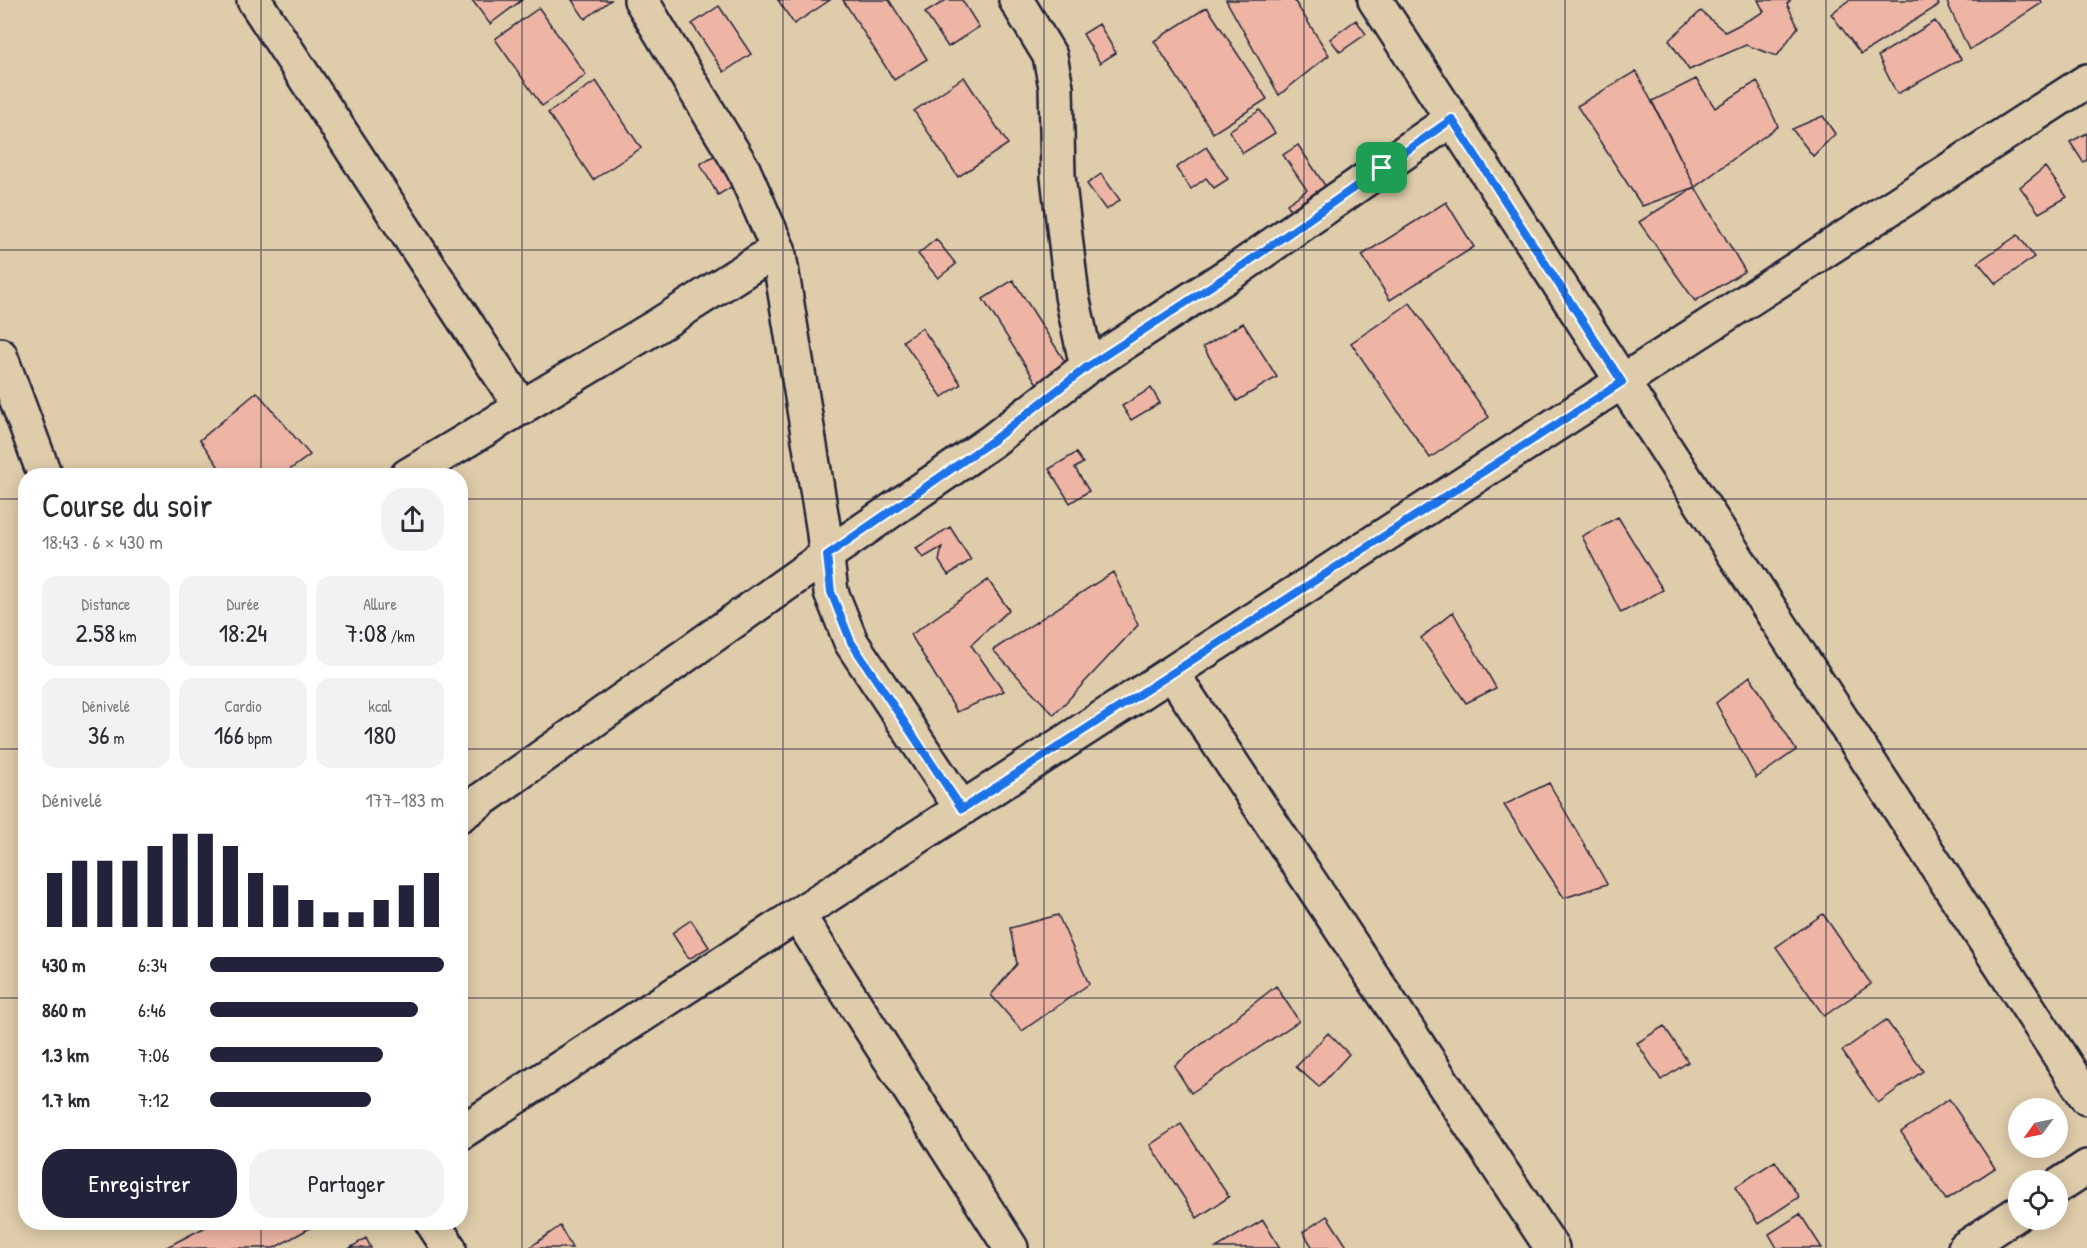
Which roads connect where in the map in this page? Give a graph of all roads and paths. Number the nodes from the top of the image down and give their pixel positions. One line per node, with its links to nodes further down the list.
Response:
1 (254, 0): 12 (street)
2 (641, 0): 7 (street)
3 (1016, 0): 9 (street)
4 (1375, 0): 6 (street)
5 (2087, 81): 10 (street)
6 (1452, 119): 9 (street); 10 (street)
7 (778, 249): 12 (street); 15 (street)
8 (0, 355): 11 (street)
9 (1087, 367): 15 (street)
10 (1622, 382): 16 (street); 20 (street)
11 (8, 401): 13 (street)
12 (522, 408): 14 (street)
13 (41, 468)
14 (421, 468)
15 (827, 555): 17 (street); 18 (street)
16 (1172, 673): 18 (street); 28 (street)
17 (468, 809)
18 (962, 809): 19 (street)
19 (798, 915): 21 (street); 27 (street)
20 (2087, 1098)
21 (468, 1128)
22 (2087, 1167): 23 (street)
23 (2068, 1179)
24 (2008, 1219): 29 (street)
25 (437, 1230): 26 (street)
26 (449, 1248)
27 (1011, 1248)
28 (1552, 1248)
29 (1965, 1248)

